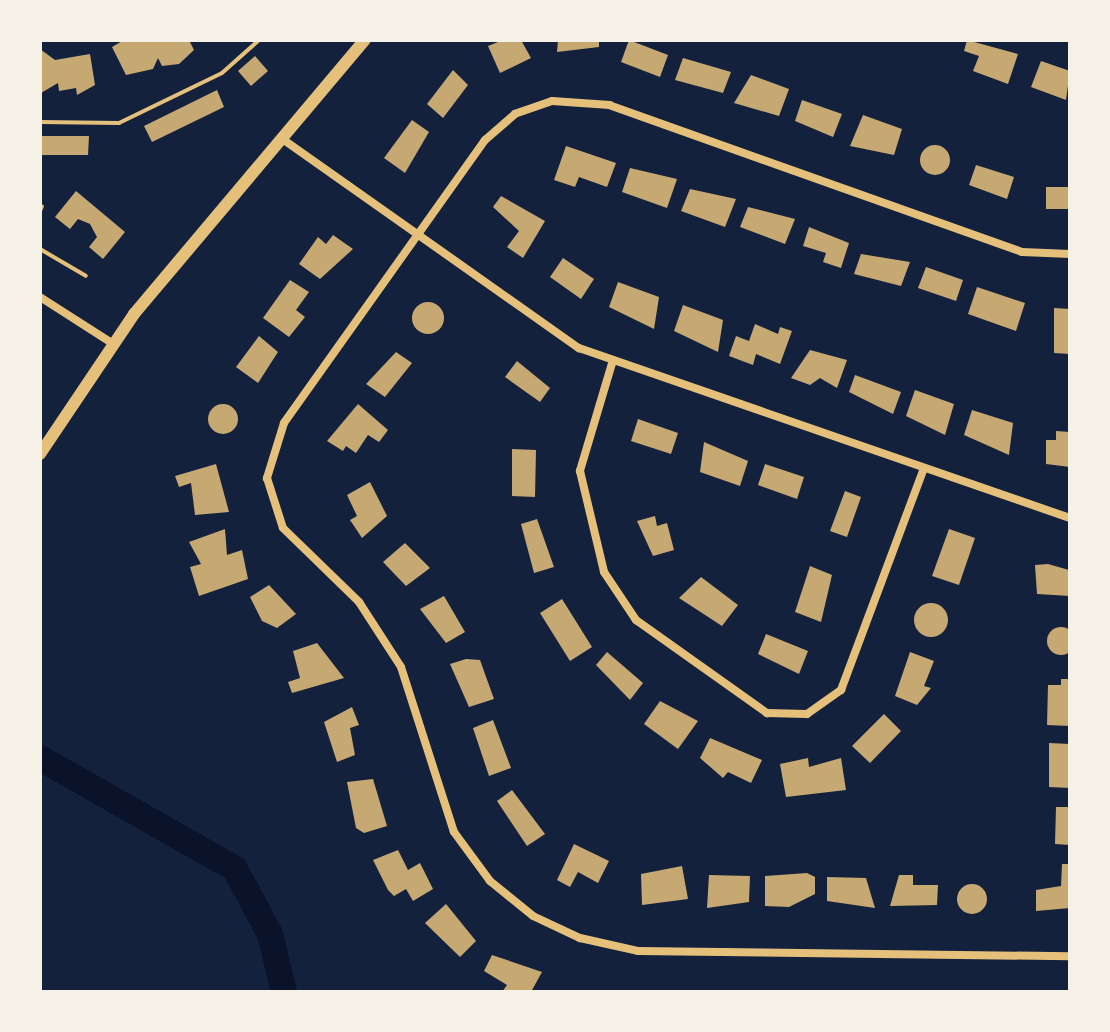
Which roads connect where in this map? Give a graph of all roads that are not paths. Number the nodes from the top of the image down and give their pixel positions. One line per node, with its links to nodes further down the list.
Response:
1 (259, 40): 3 (lane)
2 (365, 40): 4 (main road)
3 (40, 122)
4 (281, 138): 5 (street); 10 (main road)
5 (417, 236): 7 (street); 11 (street); 15 (street)
6 (40, 249): 8 (lane)
7 (1070, 254)
8 (86, 276)
9 (40, 297): 10 (street)
10 (112, 343): 12 (main road)
11 (613, 360): 13 (street); 13 (street)
12 (40, 454)
13 (923, 471): 14 (street)
14 (1070, 518)
15 (1070, 956)

